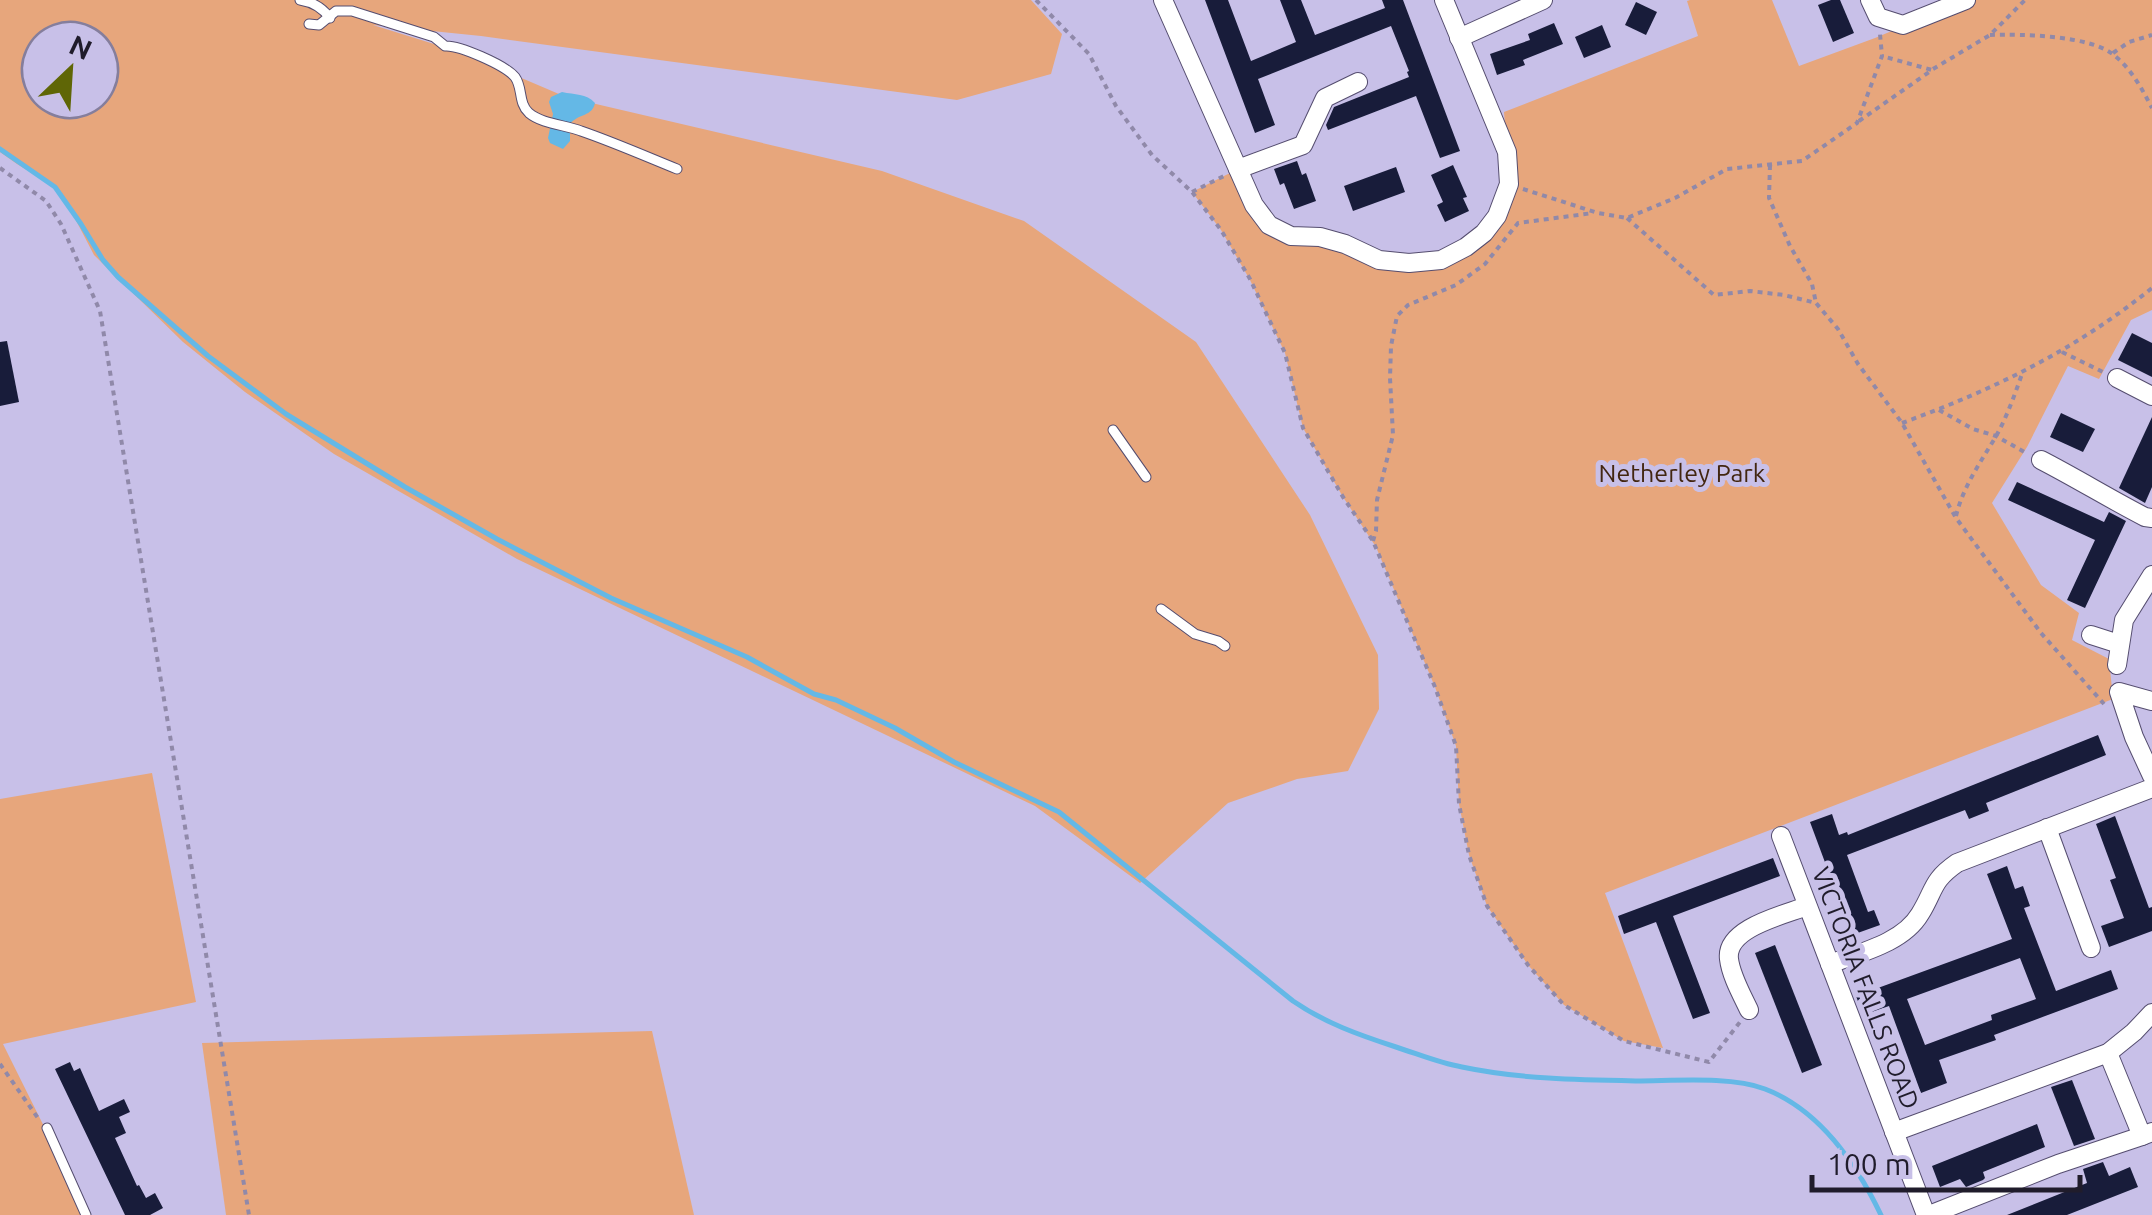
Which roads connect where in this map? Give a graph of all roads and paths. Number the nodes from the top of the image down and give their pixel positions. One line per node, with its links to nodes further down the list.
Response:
1 (300, 0): 9 (lane)
2 (1036, 0): 25 (path)
3 (1163, 0): 23 (street)
4 (1444, 0): 13 (street)
5 (1543, 0): 13 (street)
6 (1966, 0): 8 (street)
7 (2024, 0): 11 (path)
8 (1874, 9): 15 (path)
9 (330, 18): 10 (lane); 22 (lane)
10 (309, 24)
11 (1990, 35): 14 (path); 16 (path)
12 (2152, 35): 14 (path)
13 (1459, 38): 24 (street)
14 (2112, 52): 18 (path)
15 (1882, 56): 16 (path); 19 (path)
16 (1932, 70): 19 (path)
17 (1358, 82): 23 (street)
18 (2152, 108)
19 (1857, 122): 20 (path)
20 (1770, 166): 27 (path); 29 (path)
21 (0, 168): 68 (path)
22 (676, 168)
23 (1238, 169): 24 (street); 25 (path)
24 (1509, 184): 26 (path)
25 (1192, 192): 42 (path)
26 (1598, 213): 27 (path); 42 (path)
27 (1627, 218): 29 (path)
28 (2152, 288): 30 (path)
29 (1816, 303): 35 (path)
30 (2062, 352): 31 (path); 32 (path)
31 (2022, 371): 34 (path); 37 (path)
32 (2116, 378): 33 (street)
33 (2152, 396)
34 (1939, 410): 35 (path); 37 (path)
35 (1902, 423): 40 (path)
36 (1113, 430): 39 (lane)
37 (1996, 436): 38 (path); 40 (path)
38 (2041, 460): 41 (street)
39 (1146, 477)
40 (1956, 518): 50 (path)
41 (2152, 518)
42 (1373, 541): 60 (path)
43 (2152, 575): 46 (street)
44 (1160, 609): 47 (lane)
45 (2091, 635): 46 (street)
46 (2119, 644): 48 (street)
47 (1226, 646)
48 (2117, 665)
49 (2152, 701): 51 (street)
50 (2109, 710)
51 (2152, 776)
52 (2152, 788): 53 (street)
53 (2047, 828): 56 (street); 59 (street)
54 (1781, 836): 55 (street, VICTORIA FALLS ROAD)
55 (1807, 906): 59 (street, VICTORIA FALLS ROAD); 60 (street)
56 (2078, 913): 57 (street); 58 (street)
57 (2059, 920)
58 (2090, 948)
59 (1830, 964): 65 (street, VICTORIA FALLS ROAD)
60 (1749, 1010)
61 (2152, 1012): 62 (street)
62 (2108, 1053): 65 (street); 66 (street)
63 (0, 1064): 64 (path)
64 (47, 1128): 67 (lane)
65 (1894, 1132): 69 (street, VICTORIA FALLS ROAD)
66 (2147, 1134): 69 (street)
67 (86, 1215)
68 (249, 1215)
69 (1928, 1215)

